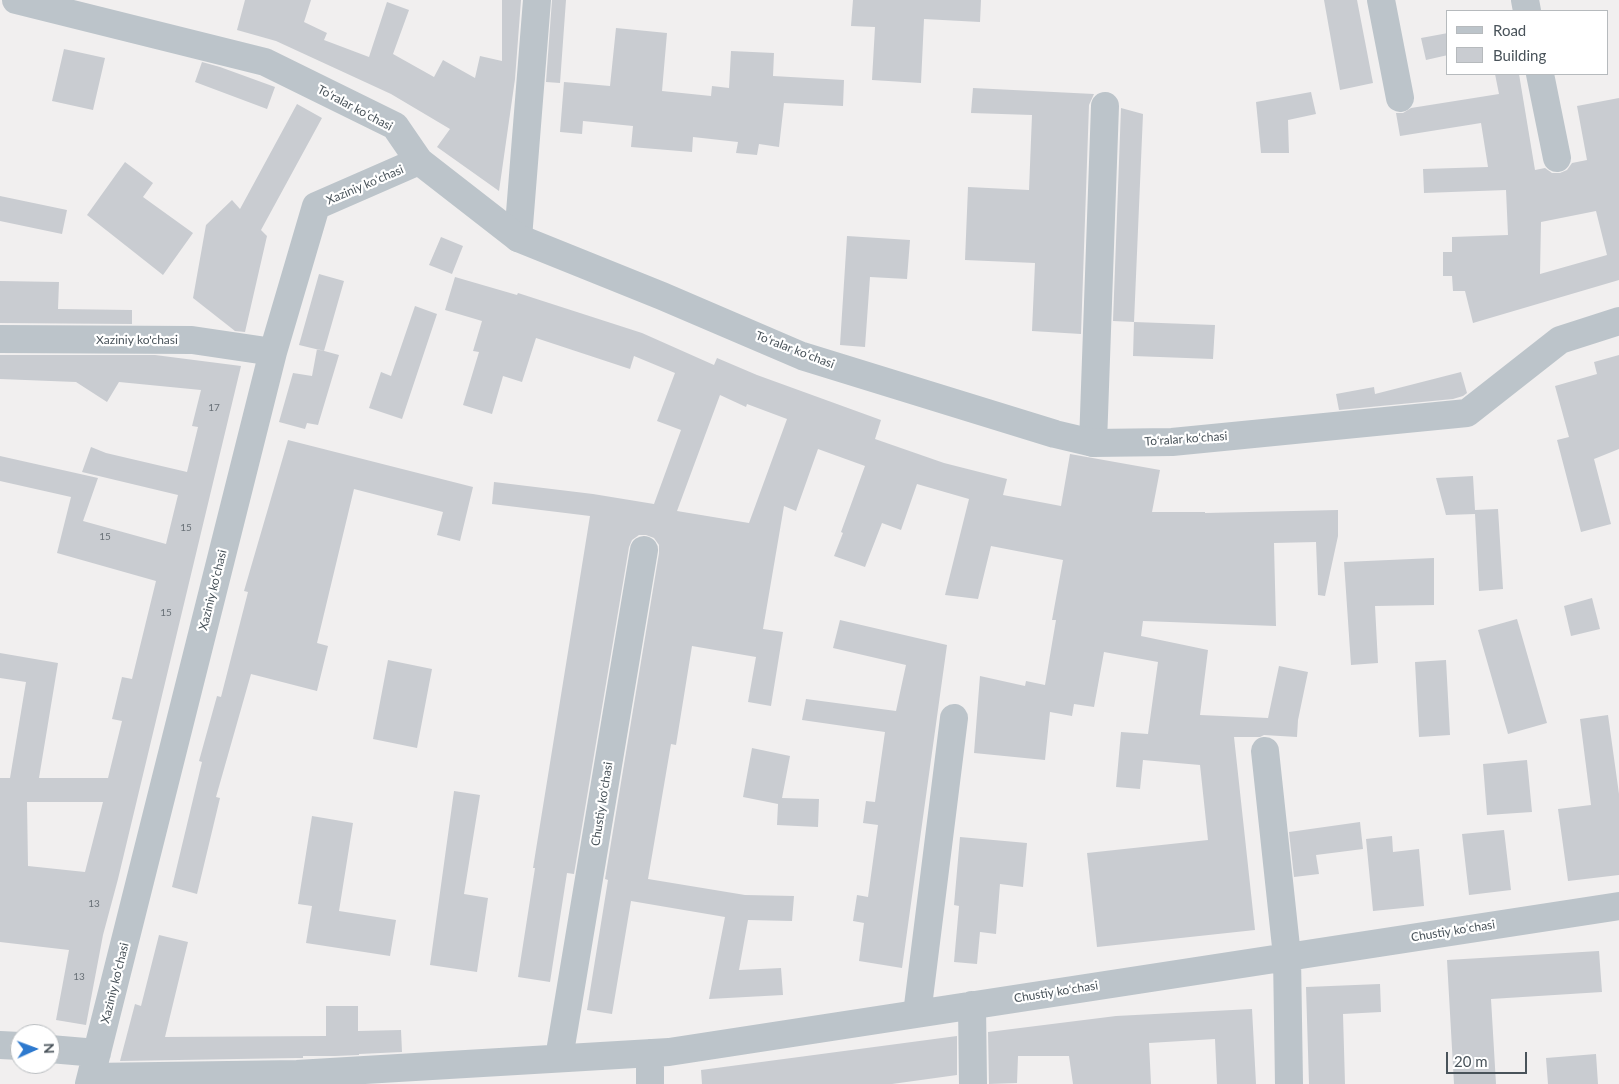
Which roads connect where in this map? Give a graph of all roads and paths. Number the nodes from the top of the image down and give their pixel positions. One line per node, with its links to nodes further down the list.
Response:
1 (16, 0): 8 (street, Toʻralar koʻchasi)
2 (537, 0): 9 (street)
3 (1381, 0): 5 (street)
4 (1540, 75): 7 (street)
5 (1400, 98)
6 (1106, 106): 13 (street)
7 (1557, 158)
8 (419, 161): 9 (street, Toʻralar koʻchasi); 12 (street, Xaziniy koʻchasi)
9 (518, 238): 13 (street, Toʻralar koʻchasi)
10 (1619, 322): 13 (street, Toʻralar koʻchasi)
11 (0, 339): 12 (street, Xaziniy ko'chasi)
12 (273, 352): 24 (street, Xaziniy koʻchasi)
13 (1093, 443)
14 (644, 550): 23 (street, Chustiy koʻchasi)
15 (954, 718): 20 (street)
16 (1265, 751): 18 (street)
17 (1619, 906): 18 (street, Chustiy koʻchasi)
18 (1288, 956): 19 (street, Chustiy koʻchasi); 28 (street)
19 (972, 1005): 20 (street, Chustiy koʻchasi); 27 (street)
20 (917, 1014): 21 (street, Chustiy koʻchasi)
21 (650, 1053): 23 (street, Chustiy koʻchasi); 26 (street)
22 (60, 1054): 24 (street, Chustiy koʻchasi)
23 (560, 1058): 25 (street, Chustiy koʻchasi)
24 (93, 1072): 25 (street, Chustiy koʻchasi)
25 (297, 1079)
26 (650, 1084)
27 (973, 1084)
28 (1289, 1084)

